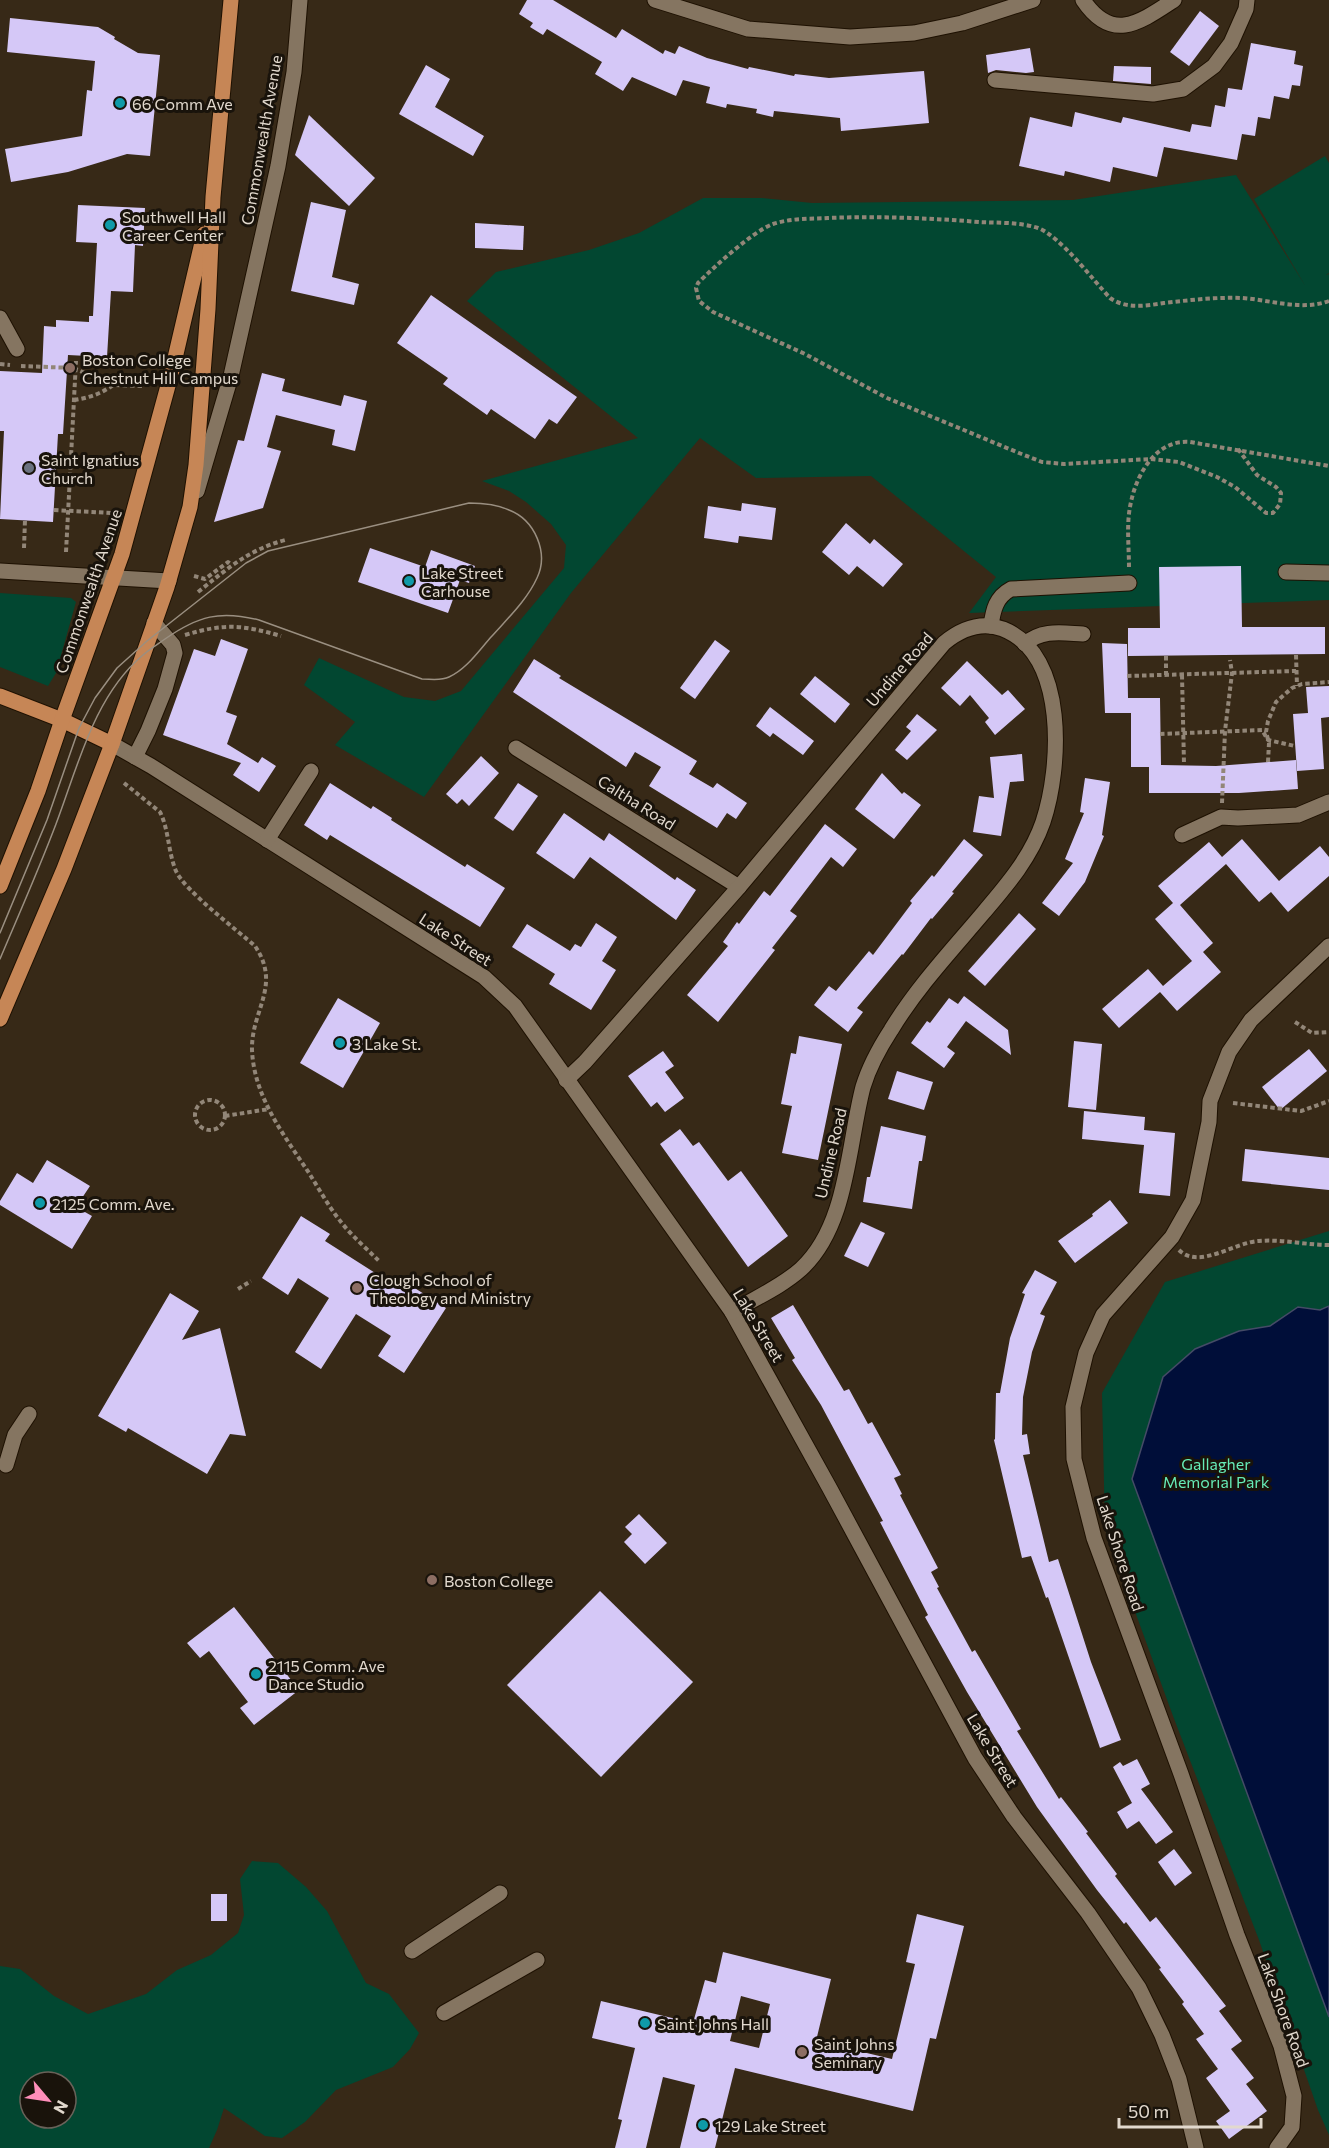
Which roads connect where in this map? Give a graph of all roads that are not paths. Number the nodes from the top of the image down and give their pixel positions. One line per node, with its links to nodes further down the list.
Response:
1 (231, 0): 9 (main road, Commonwealth Avenue)
2 (300, 0): 12 (street, Commonwealth Avenue)
3 (655, 0): 4 (street)
4 (1033, 0)
5 (1083, 0): 6 (street)
6 (1174, 0)
7 (1247, 0): 8 (street)
8 (995, 80)
9 (213, 197): 12 (main road, Commonwealth Avenue); 16 (main road, Commonwealth Avenue)
10 (0, 318): 11 (street)
11 (17, 349)
12 (185, 528): 17 (main road, Commonwealth Avenue)
13 (0, 571): 16 (street)
14 (1286, 572): 15 (street)
15 (1329, 573)
16 (115, 578): 17 (street); 24 (main road, Commonwealth Avenue)
17 (169, 581): 19 (main road, Commonwealth Avenue)
18 (1129, 583): 20 (street)
19 (154, 623): 25 (main road, Commonwealth Avenue); 27 (street)
20 (991, 626): 22 (street, Undine Road); 33 (street, Undine Road)
21 (1083, 634): 22 (street)
22 (1025, 644): 37 (street, Undine Road)
23 (0, 696): 24 (main road, Lake Street)
24 (62, 720): 25 (main road, Lake Street); 32 (main road, Commonwealth Avenue)
25 (112, 744): 27 (street, Lake Street); 35 (main road, Commonwealth Avenue)
26 (516, 748): 33 (street, Caltha Road)
27 (135, 757): 31 (street, Lake Street)
28 (311, 771): 31 (street)
29 (1329, 802): 30 (street)
30 (1182, 835)
31 (267, 840): 36 (street, Lake Street)
32 (0, 886)
33 (739, 886): 36 (street, Undine Road)
34 (1329, 946): 45 (street, Lake Shore Road)
35 (0, 1019)
36 (566, 1080): 37 (street, Lake Street)
37 (732, 1312): 44 (street, Lake Street)
38 (29, 1414): 39 (street)
39 (6, 1466)
40 (500, 1893): 41 (street)
41 (412, 1951)
42 (537, 1960): 43 (street)
43 (444, 2013)
44 (1196, 2148)
45 (1278, 2148)

